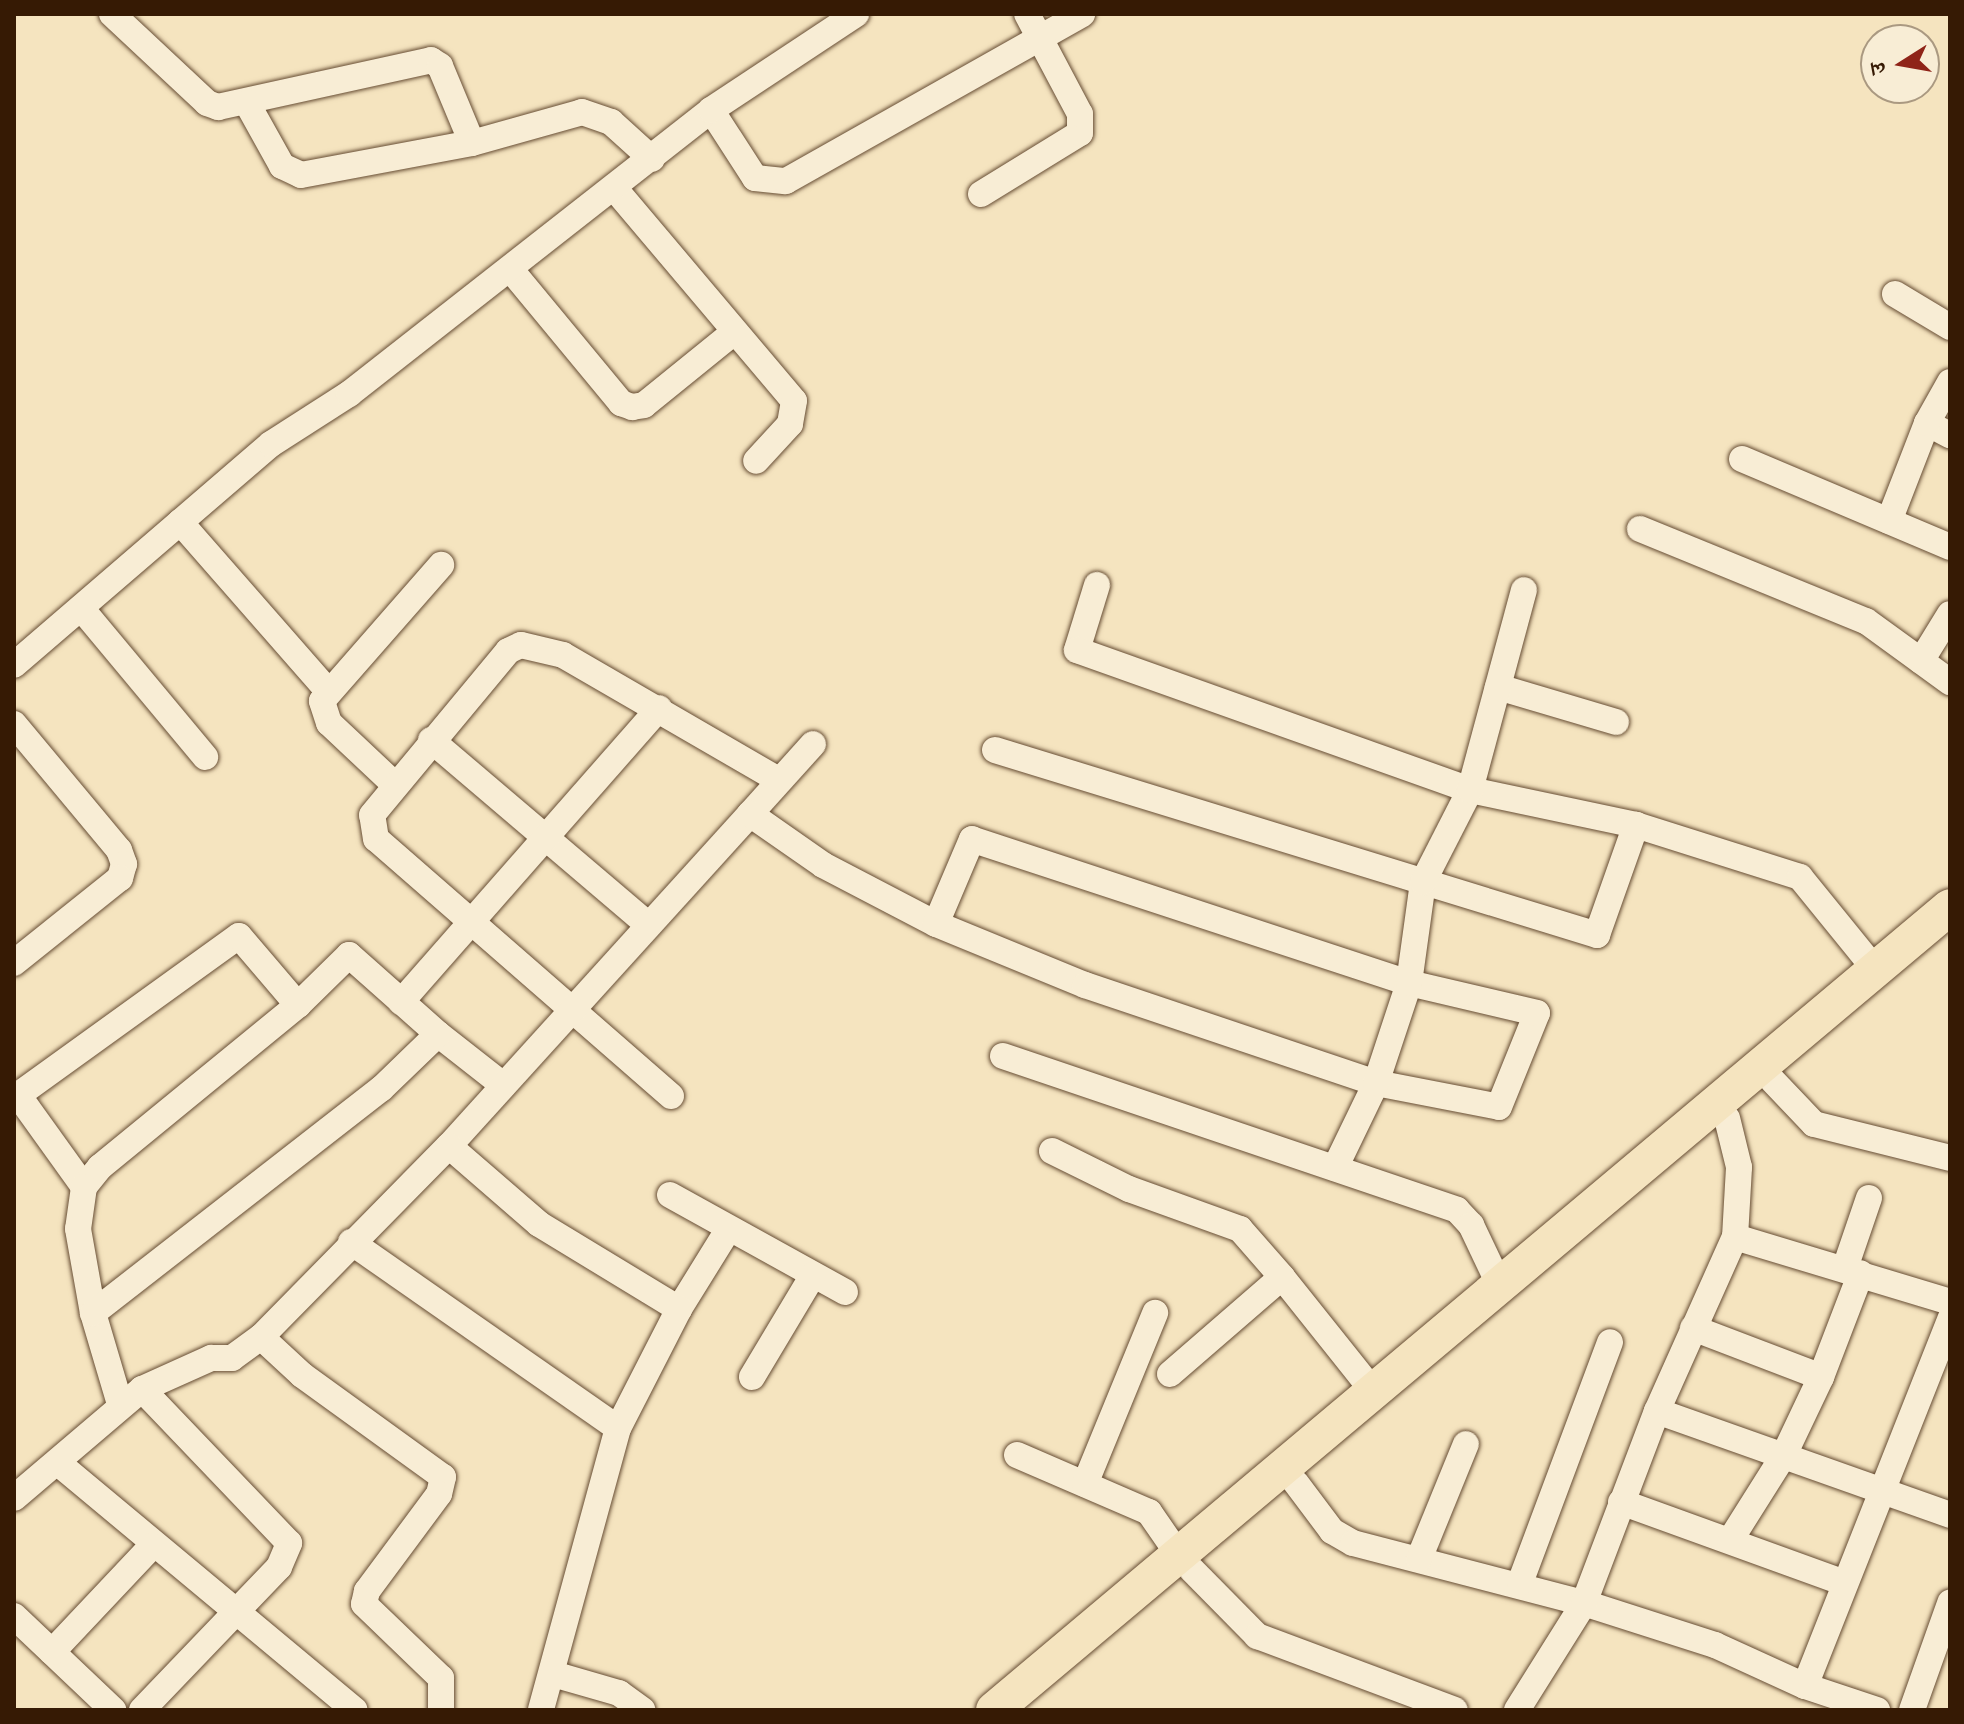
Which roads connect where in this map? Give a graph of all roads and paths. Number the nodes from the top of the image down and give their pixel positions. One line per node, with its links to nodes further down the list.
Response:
1 (112, 14): 6 (street)
2 (856, 14): 7 (street)
3 (1027, 14): 5 (street)
4 (1082, 14): 5 (street)
5 (1038, 39): 7 (street); 11 (street)
6 (247, 103): 8 (street); 8 (street)
7 (711, 110): 9 (street)
8 (472, 143): 9 (street)
9 (652, 159): 10 (street)
10 (615, 189): 12 (street); 15 (street)
11 (981, 194)
12 (511, 270): 15 (street); 22 (street)
13 (1895, 294): 14 (street)
14 (1950, 327)
15 (733, 333): 20 (street)
16 (1950, 382): 17 (street)
17 (1927, 423): 18 (street); 21 (street)
18 (1950, 435)
19 (1742, 459): 21 (street)
20 (756, 461)
21 (1889, 521): 24 (street)
22 (180, 522): 28 (street); 34 (street)
23 (1640, 529): 30 (street)
24 (1950, 547)
25 (441, 565): 34 (street)
26 (1097, 585): 44 (street)
27 (1524, 590): 33 (street)
28 (81, 608): 31 (street); 41 (street)
29 (1950, 614): 30 (street)
30 (1921, 661): 32 (street)
31 (14, 665)
32 (1950, 682)
33 (1498, 687): 36 (street); 44 (street)
34 (329, 692): 43 (street)
35 (659, 708): 38 (street); 42 (street); 47 (street)
36 (1616, 722)
37 (14, 724): 54 (street)
38 (431, 740): 43 (street); 47 (street)
39 (813, 744): 42 (street)
40 (995, 750): 48 (street)
41 (205, 757)
42 (779, 780): 45 (street)
43 (394, 784): 50 (street)
44 (1470, 790): 46 (street); 48 (street)
45 (750, 814): 51 (street); 52 (street)
46 (1636, 825): 48 (street); 55 (street)
47 (547, 838): 50 (street); 51 (street)
48 (1423, 882): 56 (street)
49 (1950, 907): 55 (highway)
50 (468, 921): 57 (street); 59 (street)
51 (647, 924): 59 (street)
52 (936, 924): 56 (street); 63 (street)
53 (1950, 934): 62 (highway)
54 (14, 963)
55 (1874, 968): 81 (highway)
56 (1409, 983): 63 (street); 63 (street)
57 (401, 1002): 58 (street); 60 (street)
58 (298, 1005): 66 (street); 72 (street)
59 (569, 1010): 64 (street); 65 (street)
60 (438, 1034): 64 (street); 85 (street)
61 (1003, 1056): 71 (street)
62 (1773, 1081): 67 (highway); 70 (street)
63 (1376, 1083): 71 (street)
64 (503, 1085): 68 (street)
65 (671, 1096)
66 (16, 1097): 72 (street)
67 (1727, 1118): 76 (street); 103 (highway)
68 (449, 1146): 77 (street); 84 (street)
69 (1052, 1151): 80 (street)
70 (1950, 1158)
71 (1335, 1168): 81 (street)
72 (84, 1187): 85 (street)
73 (670, 1195): 75 (street)
74 (1869, 1198): 78 (street)
75 (728, 1230): 79 (street); 84 (street)
76 (1735, 1237): 78 (street); 88 (street)
77 (351, 1242): 89 (street); 98 (street)
78 (1853, 1271): 83 (street); 93 (street)
79 (813, 1275): 82 (street); 92 (street)
80 (1282, 1277): 91 (street); 95 (street)
81 (1500, 1286): 95 (highway)
82 (845, 1292)
83 (1950, 1302)
84 (679, 1309): 98 (street)
85 (93, 1313): 96 (street)
86 (1155, 1313): 104 (street)
87 (1950, 1319): 105 (street)
88 (1693, 1328): 93 (street); 97 (street)
89 (261, 1337): 94 (street); 125 (street)
90 (1610, 1342): 114 (street)
91 (1170, 1374)
92 (752, 1377)
93 (1821, 1377): 101 (street)
94 (142, 1389): 96 (street); 117 (street)
95 (1373, 1391): 112 (highway)
96 (120, 1404): 102 (street)
97 (1657, 1411): 101 (street); 107 (street)
98 (618, 1428): 120 (street)
99 (1466, 1444): 111 (street)
100 (1017, 1455): 104 (street)
101 (1784, 1455): 105 (street); 109 (street)
102 (58, 1463): 106 (street); 110 (street)
103 (1296, 1483): 111 (street); 112 (highway)
104 (1085, 1484): 112 (street)
105 (1884, 1491): 108 (street); 113 (street)
106 (15, 1493)
107 (1621, 1502): 109 (street); 115 (street)
108 (1950, 1515)
109 (1731, 1539): 113 (street)
110 (152, 1546): 117 (street); 119 (street)
111 (1419, 1559): 114 (street)
112 (1185, 1562): 128 (highway); 129 (highway); 130 (street)
113 (1842, 1582): 121 (street)
114 (1520, 1583): 115 (street)
115 (1584, 1603): 121 (street); 131 (street)
116 (1949, 1607): 133 (street)
117 (234, 1614): 123 (street); 124 (street)
118 (14, 1616): 119 (street)
119 (52, 1652): 122 (street)
120 (553, 1674): 126 (street); 127 (street)
121 (1805, 1686): 132 (street)
122 (113, 1710)
123 (142, 1710)
124 (354, 1710)
125 (441, 1710)
126 (541, 1710)
127 (642, 1710)
128 (994, 1710)
129 (1029, 1710)
130 (1455, 1710)
131 (1517, 1710)
132 (1877, 1710)
133 (1912, 1710)

